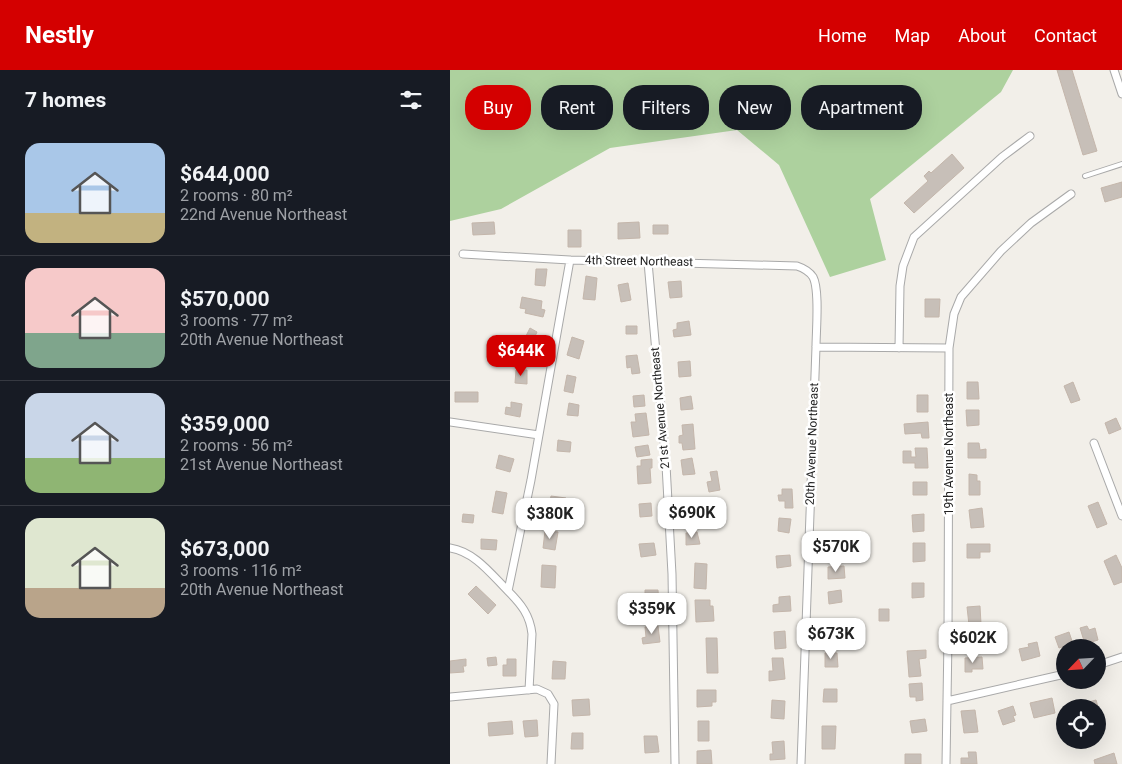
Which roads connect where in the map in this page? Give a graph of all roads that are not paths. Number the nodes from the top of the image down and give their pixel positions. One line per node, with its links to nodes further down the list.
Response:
1 (1114, 70): 2 (street)
2 (1122, 94)
3 (1030, 136): 12 (street)
4 (1122, 164): 5 (lane)
5 (1085, 176)
6 (1071, 194): 13 (street, 19th Avenue Northeast)
7 (463, 254): 8 (street, 4th Street Northeast)
8 (570, 260): 9 (street, 4th Street Northeast); 15 (street)
9 (648, 262): 10 (street, 4th Street Northeast); 27 (street, 21st Avenue Northeast)
10 (812, 275): 11 (street, 20th Avenue Northeast)
11 (816, 347): 12 (street); 28 (street, 20th Avenue Northeast)
12 (899, 348): 13 (street)
13 (949, 348): 25 (street, 19th Avenue Northeast)
14 (450, 422): 15 (street)
15 (538, 435): 19 (street)
16 (1094, 443): 17 (street)
17 (1122, 516)
18 (450, 548): 19 (street)
19 (508, 591): 23 (street)
20 (1122, 657): 21 (street)
21 (1106, 662)
22 (1056, 676): 25 (street)
23 (529, 690): 24 (street); 26 (street)
24 (450, 697)
25 (947, 701): 29 (street, 19th Avenue Northeast)
26 (551, 764)
27 (675, 764)
28 (801, 764)
29 (946, 764)

